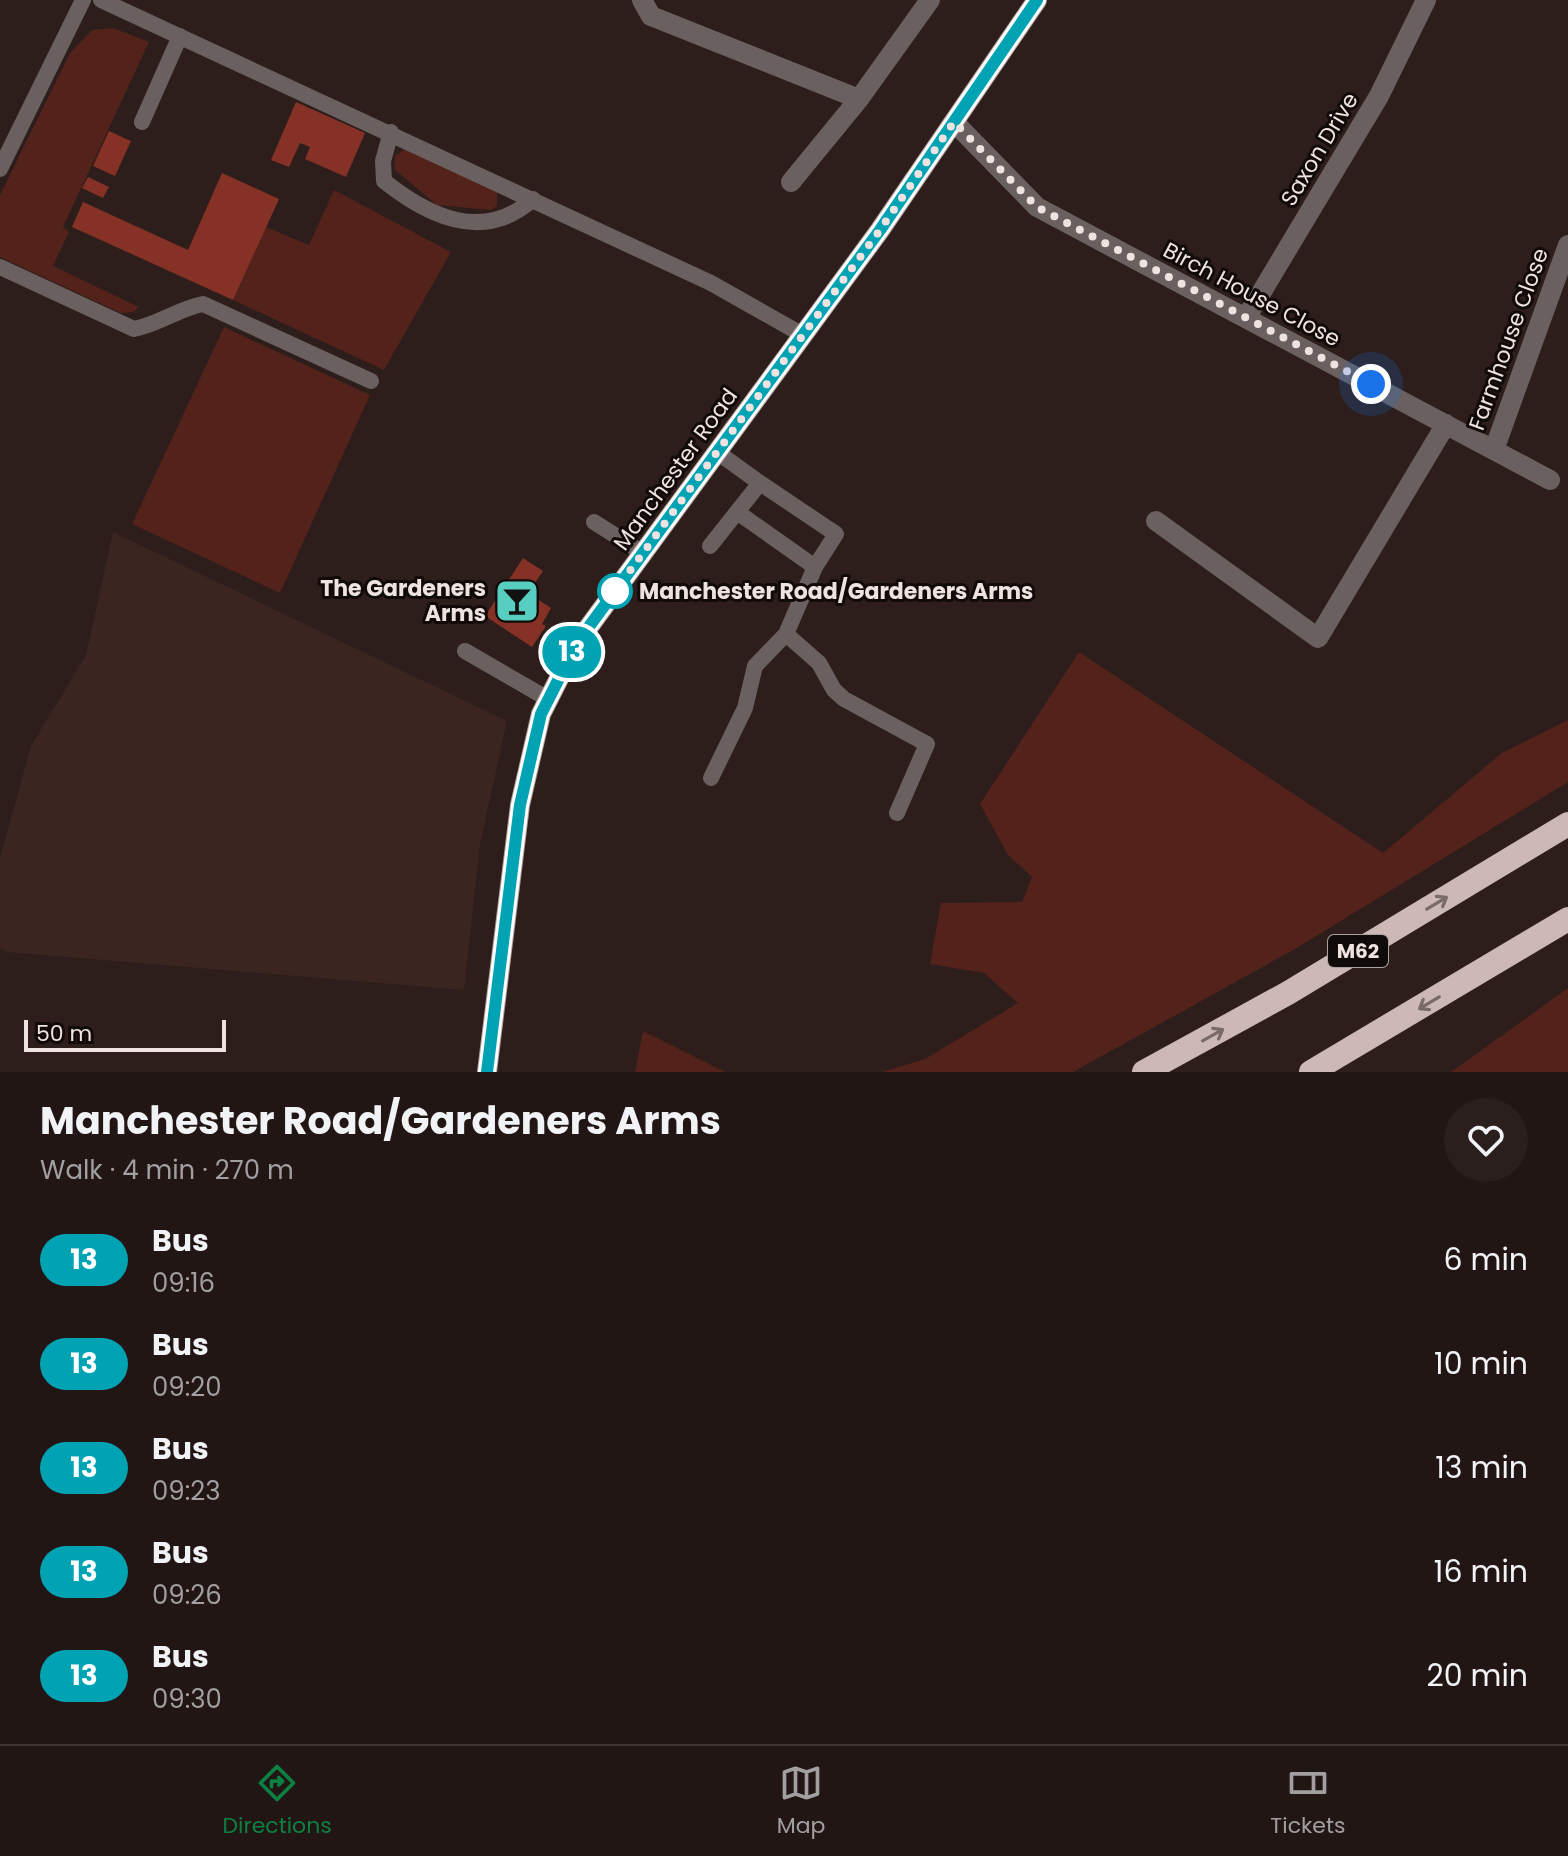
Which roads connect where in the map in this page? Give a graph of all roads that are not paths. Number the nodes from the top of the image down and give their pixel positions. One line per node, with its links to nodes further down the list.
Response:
1 (83, 0): 12 (lane)
2 (101, 0): 7 (lane)
3 (642, 0): 8 (street)
4 (930, 0): 8 (street)
5 (1037, 0): 10 (main road, Manchester Road)
6 (1426, 0): 17 (street, Saxon Drive)
7 (180, 36): 9 (lane); 11 (lane)
8 (859, 99): 13 (street)
9 (142, 122)
10 (954, 122): 17 (street, Birch House Close); 18 (main road, Manchester Road)
11 (391, 132): 14 (lane); 14 (lane)
12 (0, 169)
13 (791, 182)
14 (533, 199): 18 (lane)
15 (1568, 245): 21 (street, Farmhouse Close)
16 (0, 267): 19 (lane)
17 (1246, 318): 20 (street, Birch House Close)
18 (803, 335): 22 (main road, Manchester Road)
19 (371, 381)
20 (1446, 424): 21 (street, Birch House Close); 26 (street)
21 (1494, 450): 23 (street, Birch House Close)
22 (717, 452): 24 (lane); 29 (main road, Manchester Road)
23 (1550, 480)
24 (760, 483): 25 (lane); 30 (lane)
25 (737, 512): 28 (lane); 30 (lane)
26 (1156, 521)
27 (594, 522): 29 (lane)
28 (710, 546)
29 (643, 553): 33 (main road, Manchester Road)
30 (815, 567): 31 (lane)
31 (786, 634): 34 (lane); 35 (lane)
32 (465, 651): 33 (lane)
33 (548, 699): 38 (main road, Manchester Road)
34 (711, 778)
35 (897, 813)
36 (1568, 824): 39 (highway, M62, one-way to 36)
37 (1568, 919): 40 (highway, one-way to 40)
38 (487, 1072)
39 (1144, 1072)
40 (1311, 1072)

